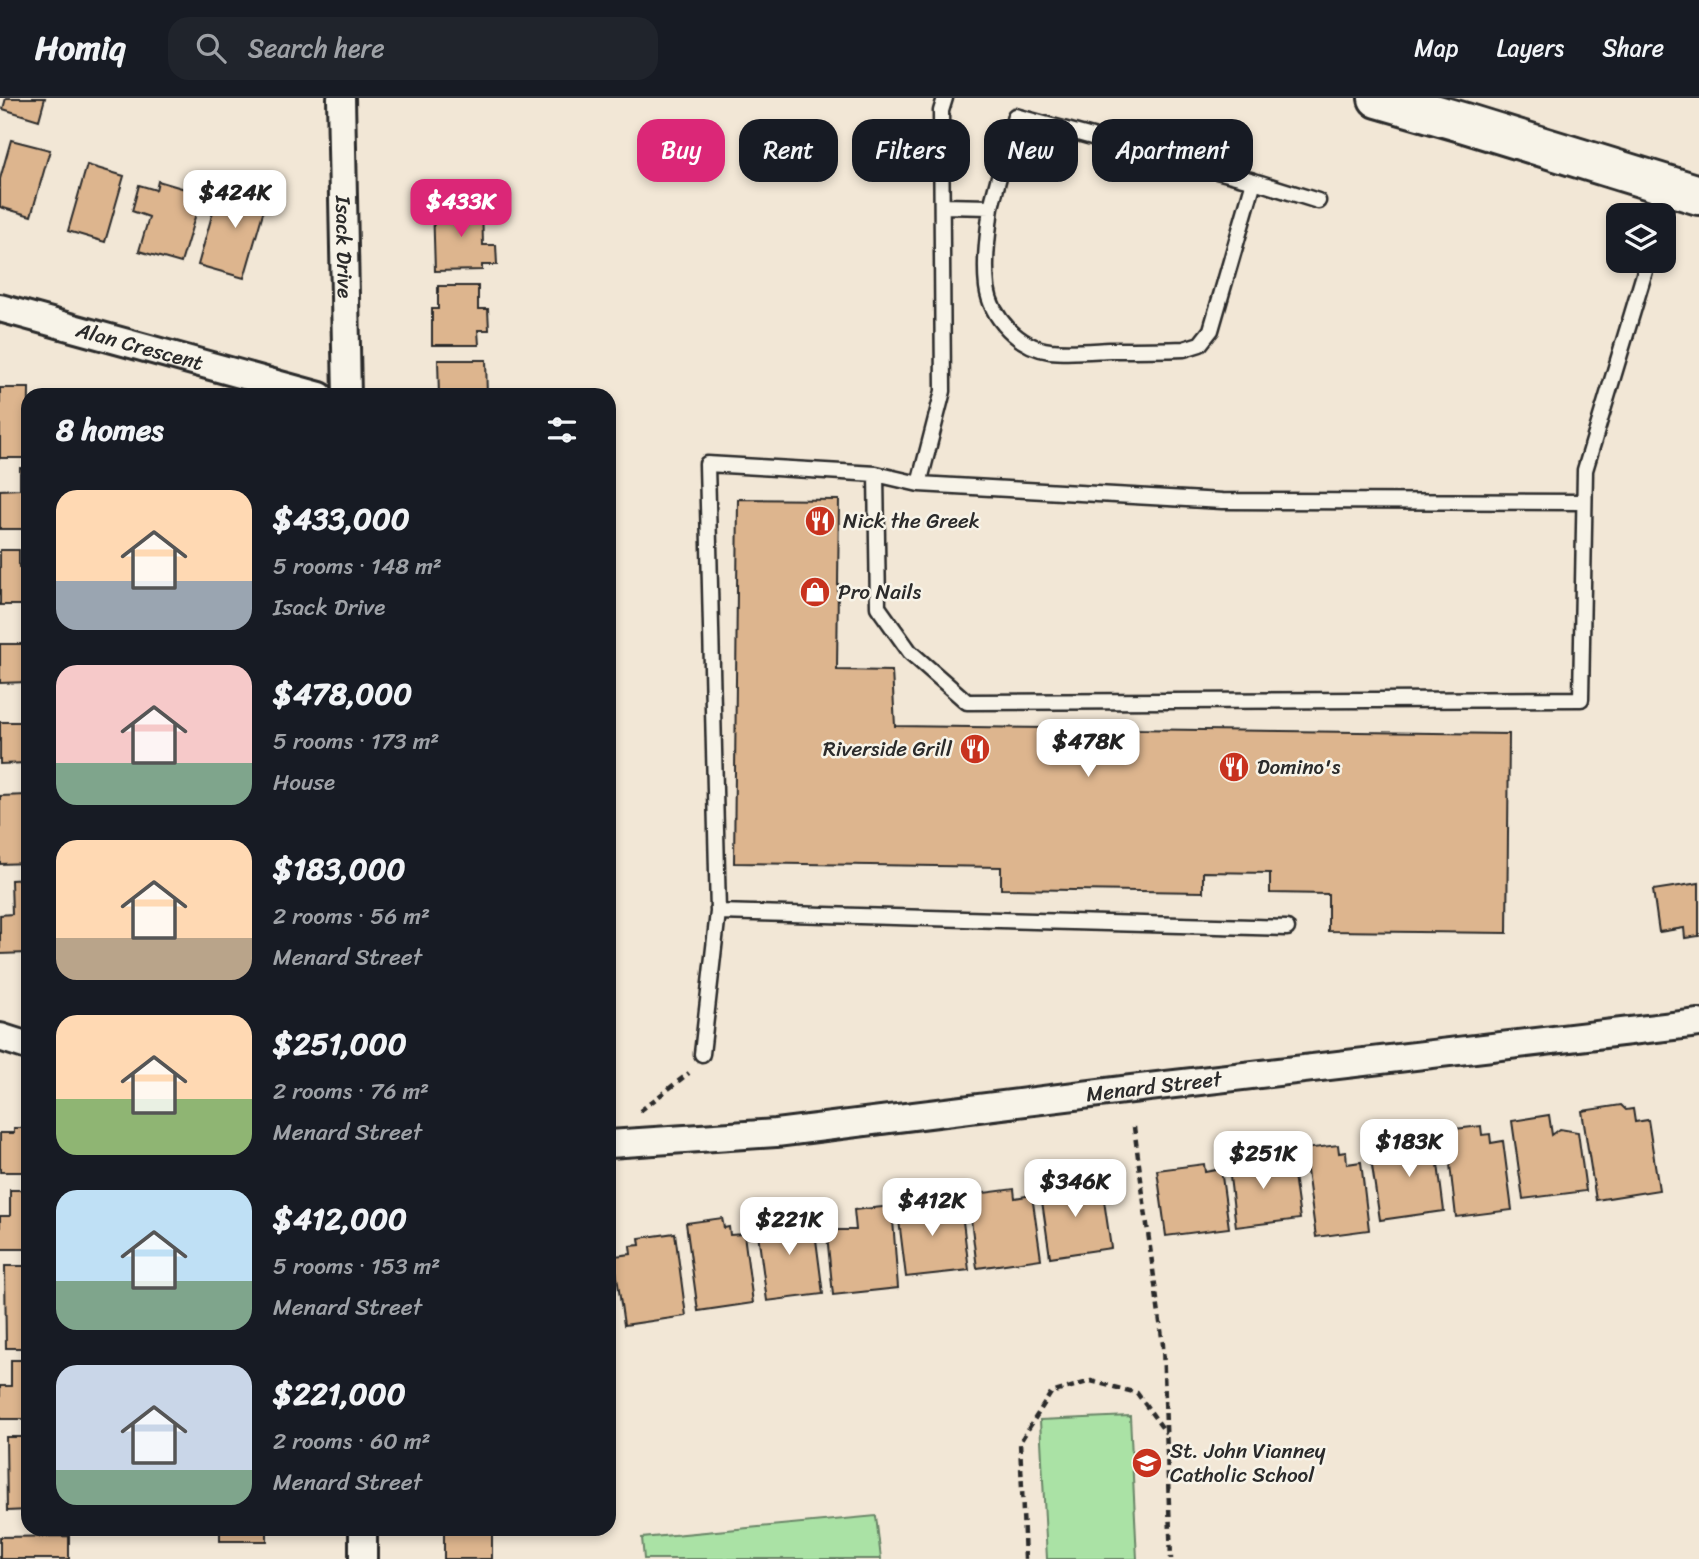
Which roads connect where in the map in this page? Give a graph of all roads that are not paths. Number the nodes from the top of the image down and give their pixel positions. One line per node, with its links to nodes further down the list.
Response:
1 (341, 98): 12 (street, Isack Drive)
2 (944, 98): 7 (lane)
3 (1378, 98): 5 (street)
4 (1254, 181): 6 (lane); 8 (lane); 8 (lane)
5 (1677, 199)
6 (1318, 201)
7 (942, 206): 8 (lane); 14 (lane)
8 (991, 207)
9 (1644, 273): 15 (lane)
10 (0, 308): 11 (street, Alan Crescent)
11 (291, 388)
12 (347, 388)
13 (876, 474): 14 (lane); 15 (lane); 16 (lane)
14 (919, 484): 15 (lane)
15 (1584, 502)
16 (718, 912): 17 (lane); 21 (lane)
17 (1287, 928)
18 (1699, 1023): 22 (street, Menard Street)
19 (0, 1037): 20 (street)
20 (21, 1043)
21 (702, 1054)
22 (616, 1144)
23 (363, 1536): 24 (street)
24 (363, 1559)

